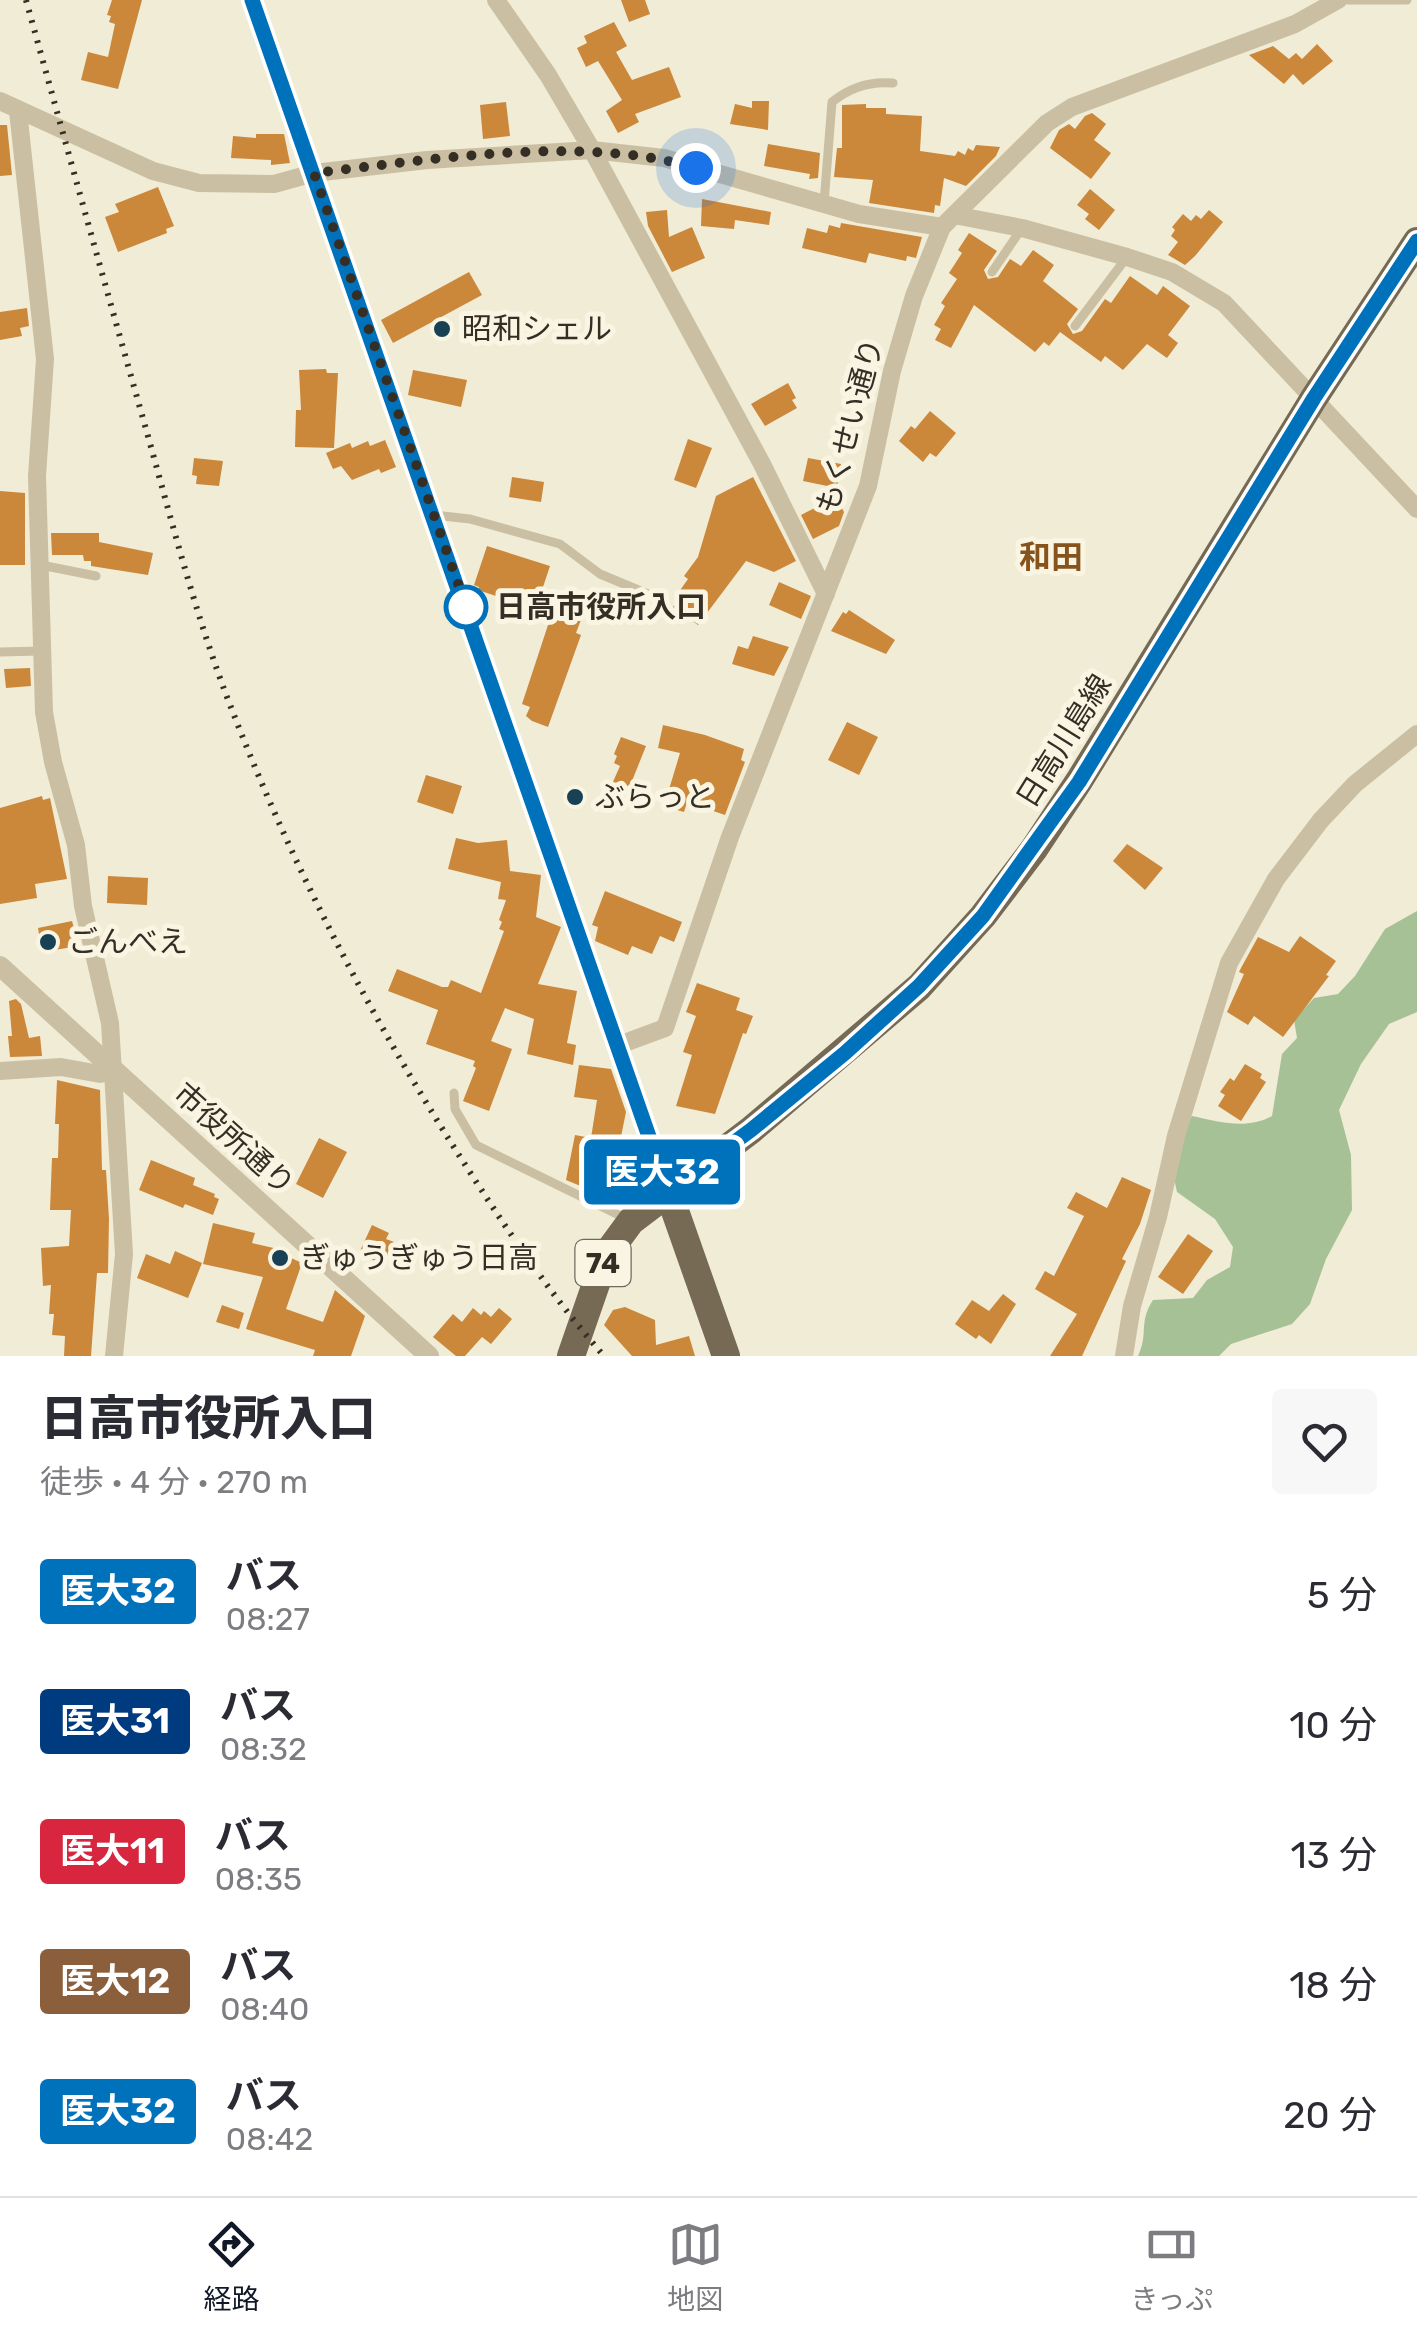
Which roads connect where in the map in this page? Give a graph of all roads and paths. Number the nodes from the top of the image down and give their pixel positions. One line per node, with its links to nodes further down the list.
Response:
1 (252, 0): 9 (street)
2 (496, 0): 8 (street)
3 (1338, 0): 4 (lane); 11 (street, もくせい通り)
4 (1406, 0)
5 (893, 83): 10 (lane)
6 (0, 101): 7 (street)
7 (18, 110): 9 (street); 20 (street)
8 (592, 150): 9 (street); 10 (street); 23 (street)
9 (314, 173): 19 (street)
10 (824, 204): 11 (street)
11 (948, 221): 12 (street); 23 (street, もくせい通り)
12 (1022, 228): 14 (street); 15 (lane)
13 (1417, 241): 17 (main road, 日高川島線 / 74)
14 (1127, 258): 16 (lane); 17 (street)
15 (992, 272)
16 (1075, 326)
17 (1314, 398): 18 (street); 32 (main road, 日高川島線 / 74)
18 (1417, 509)
19 (434, 515): 22 (lane); 28 (street)
20 (38, 564): 21 (lane); 24 (street)
21 (96, 576)
22 (648, 594)
23 (826, 594): 28 (street, もくせい通り)
24 (40, 651): 25 (lane); 29 (street)
25 (0, 652)
26 (1417, 734): 38 (street)
27 (0, 966): 29 (street, 市役所通り)
28 (619, 1045): 32 (street)
29 (111, 1068): 30 (street); 34 (street); 35 (street, 市役所通り)
30 (0, 1071)
31 (454, 1094): 33 (lane)
32 (668, 1191): 33 (main road, 日高川島線 / 74); 37 (main road)
33 (631, 1221): 36 (main road, 日高川島線 / 74)
34 (114, 1356)
35 (430, 1356)
36 (572, 1356)
37 (726, 1356)
38 (1124, 1356)

